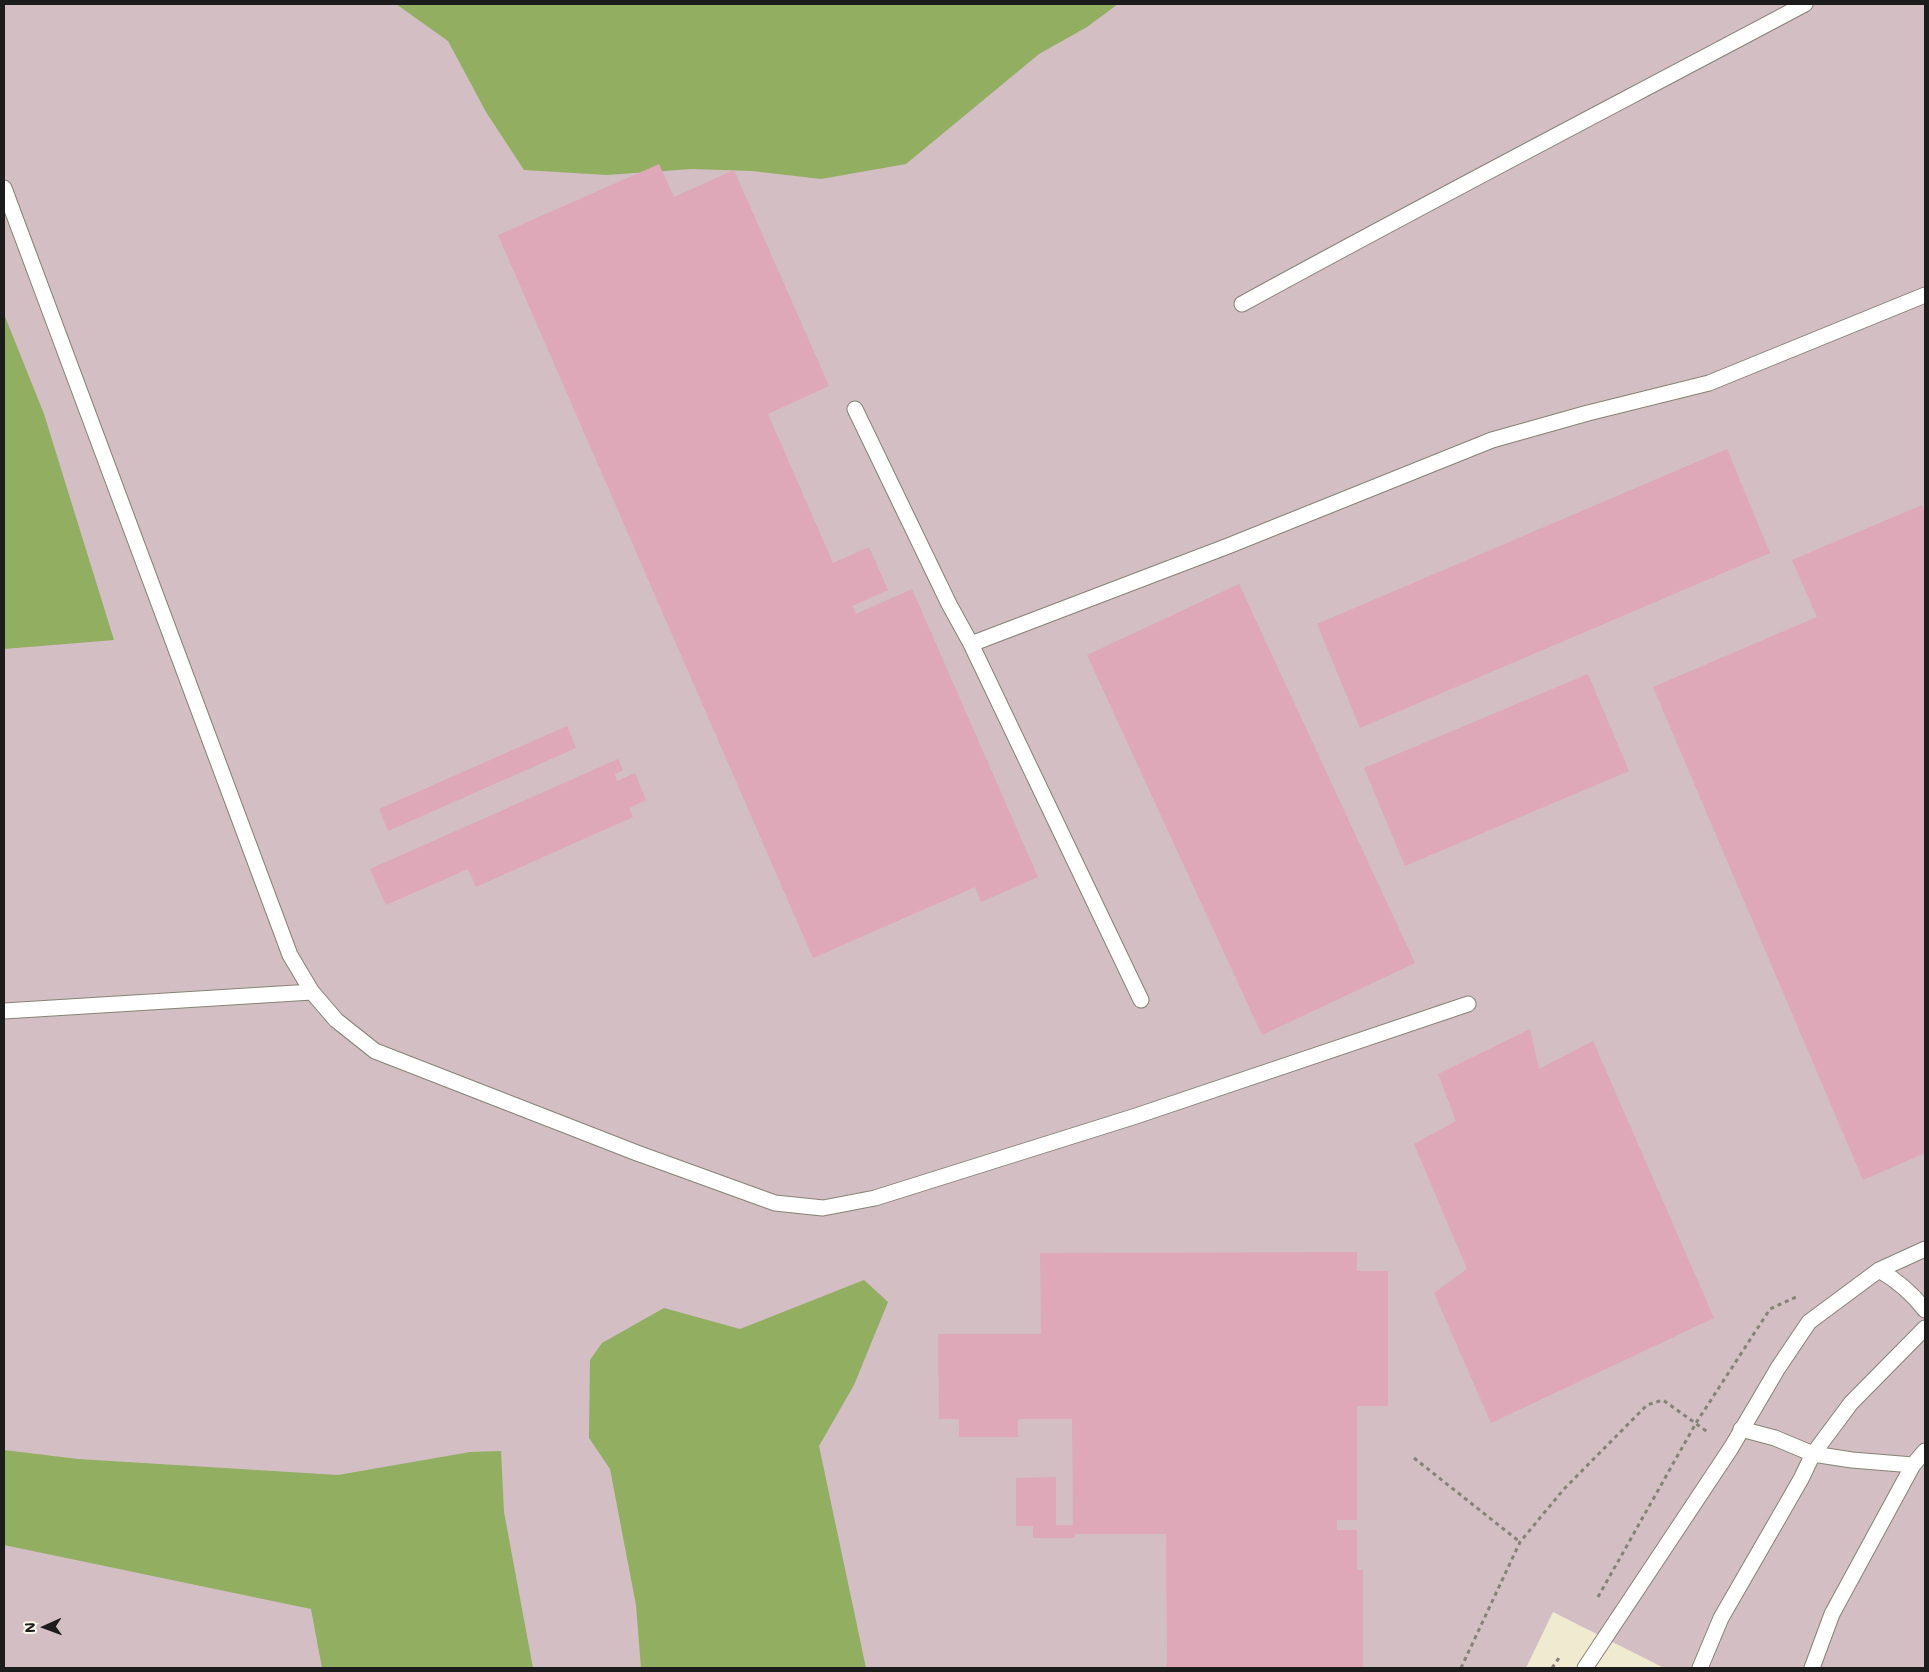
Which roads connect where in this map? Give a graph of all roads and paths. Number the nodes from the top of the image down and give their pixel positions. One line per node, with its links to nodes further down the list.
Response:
1 (1804, 4): 4 (lane)
2 (4, 188): 7 (lane)
3 (1925, 295): 6 (lane)
4 (1242, 304)
5 (855, 409): 6 (lane)
6 (971, 644): 8 (lane)
7 (312, 992): 9 (lane); 10 (lane)
8 (1142, 1000)
9 (1468, 1004)
10 (4, 1011)
11 (1925, 1249): 12 (lane)
12 (1879, 1270): 13 (lane); 15 (lane)
13 (1925, 1310)
14 (1925, 1328): 18 (lane)
15 (1741, 1429): 16 (lane); 18 (lane)
16 (1731, 1448): 21 (path); 22 (lane)
17 (1925, 1451): 20 (lane)
18 (1814, 1454): 20 (lane); 24 (lane)
19 (1414, 1458): 21 (path)
20 (1913, 1465): 25 (lane)
21 (1520, 1542): 23 (path)
22 (1589, 1667)
23 (1460, 1668)
24 (1700, 1668)
25 (1812, 1668)

